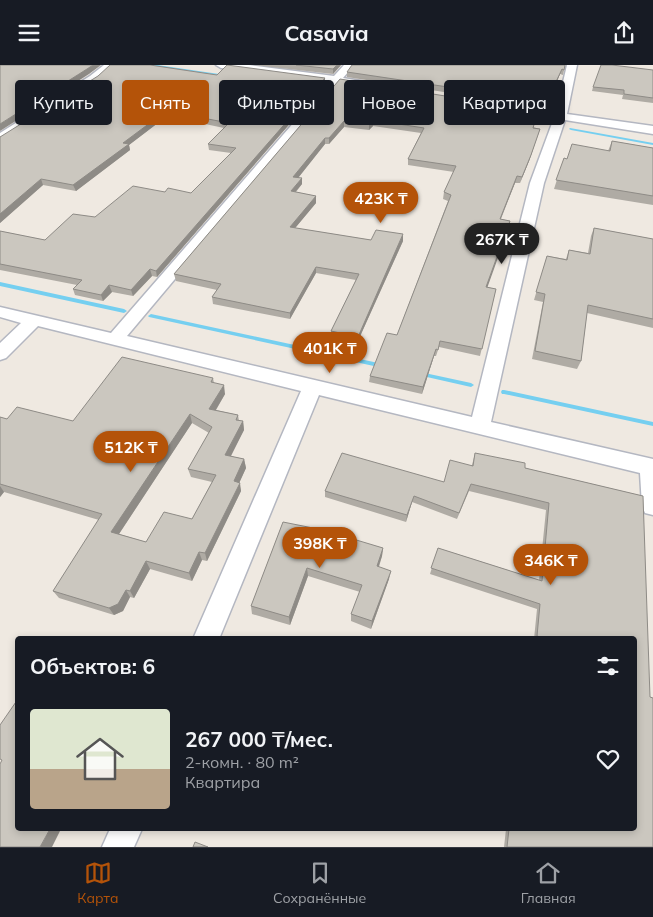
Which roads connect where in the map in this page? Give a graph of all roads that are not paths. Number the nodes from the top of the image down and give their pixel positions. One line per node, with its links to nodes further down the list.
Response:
1 (110, 65): 11 (street)
2 (221, 65): 5 (street)
3 (349, 65): 5 (street)
4 (572, 65): 7 (street)
5 (337, 80): 6 (street); 14 (street)
6 (344, 81)
7 (565, 97)
8 (565, 117): 10 (street)
9 (558, 125): 17 (street)
10 (653, 130)
11 (0, 138)
12 (0, 312): 13 (street)
13 (34, 320): 14 (street); 15 (street)
14 (116, 339): 16 (street)
15 (0, 354)
16 (312, 388): 17 (street); 20 (street)
17 (480, 426): 18 (street)
18 (652, 468): 19 (street)
19 (653, 506)
20 (207, 636)
21 (125, 831): 22 (street)
22 (118, 847)

